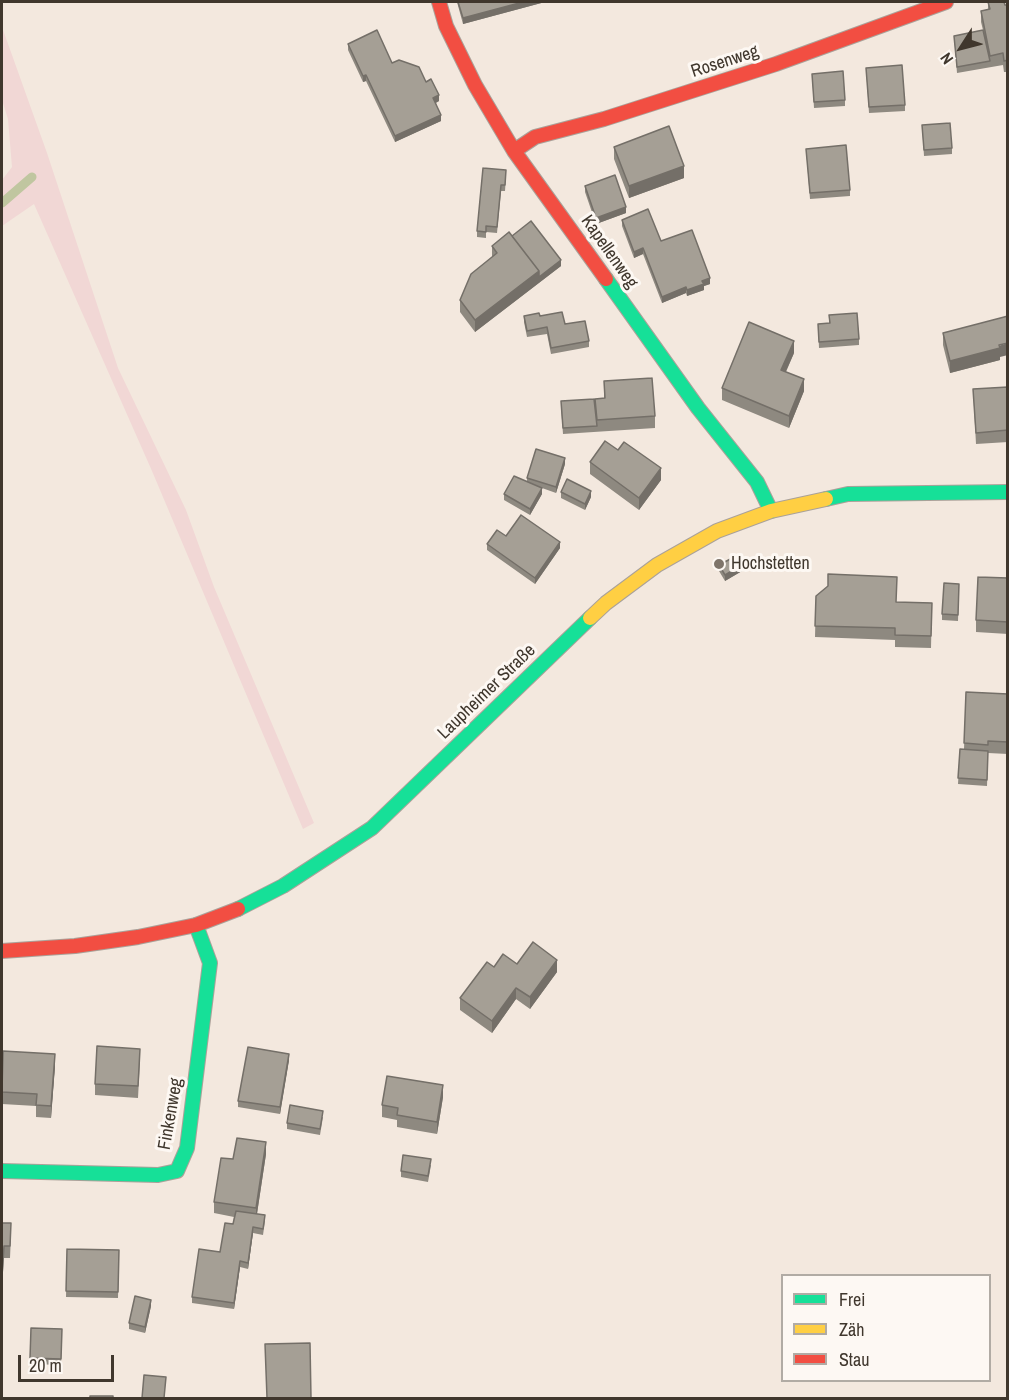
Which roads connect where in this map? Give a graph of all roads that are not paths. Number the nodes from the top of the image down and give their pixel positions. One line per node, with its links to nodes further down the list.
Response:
1 (439, 2): 3 (street, Kapellenweg)
2 (942, 2): 3 (street, Rosenweg)
3 (514, 151): 5 (street, Kapellenweg)
4 (1008, 492): 5 (street, Laupheimer Straße)
5 (771, 511): 6 (street, Laupheimer Straße)
6 (196, 925): 7 (street, Laupheimer Straße); 8 (street, Finkenweg)
7 (2, 951)
8 (2, 1171)

